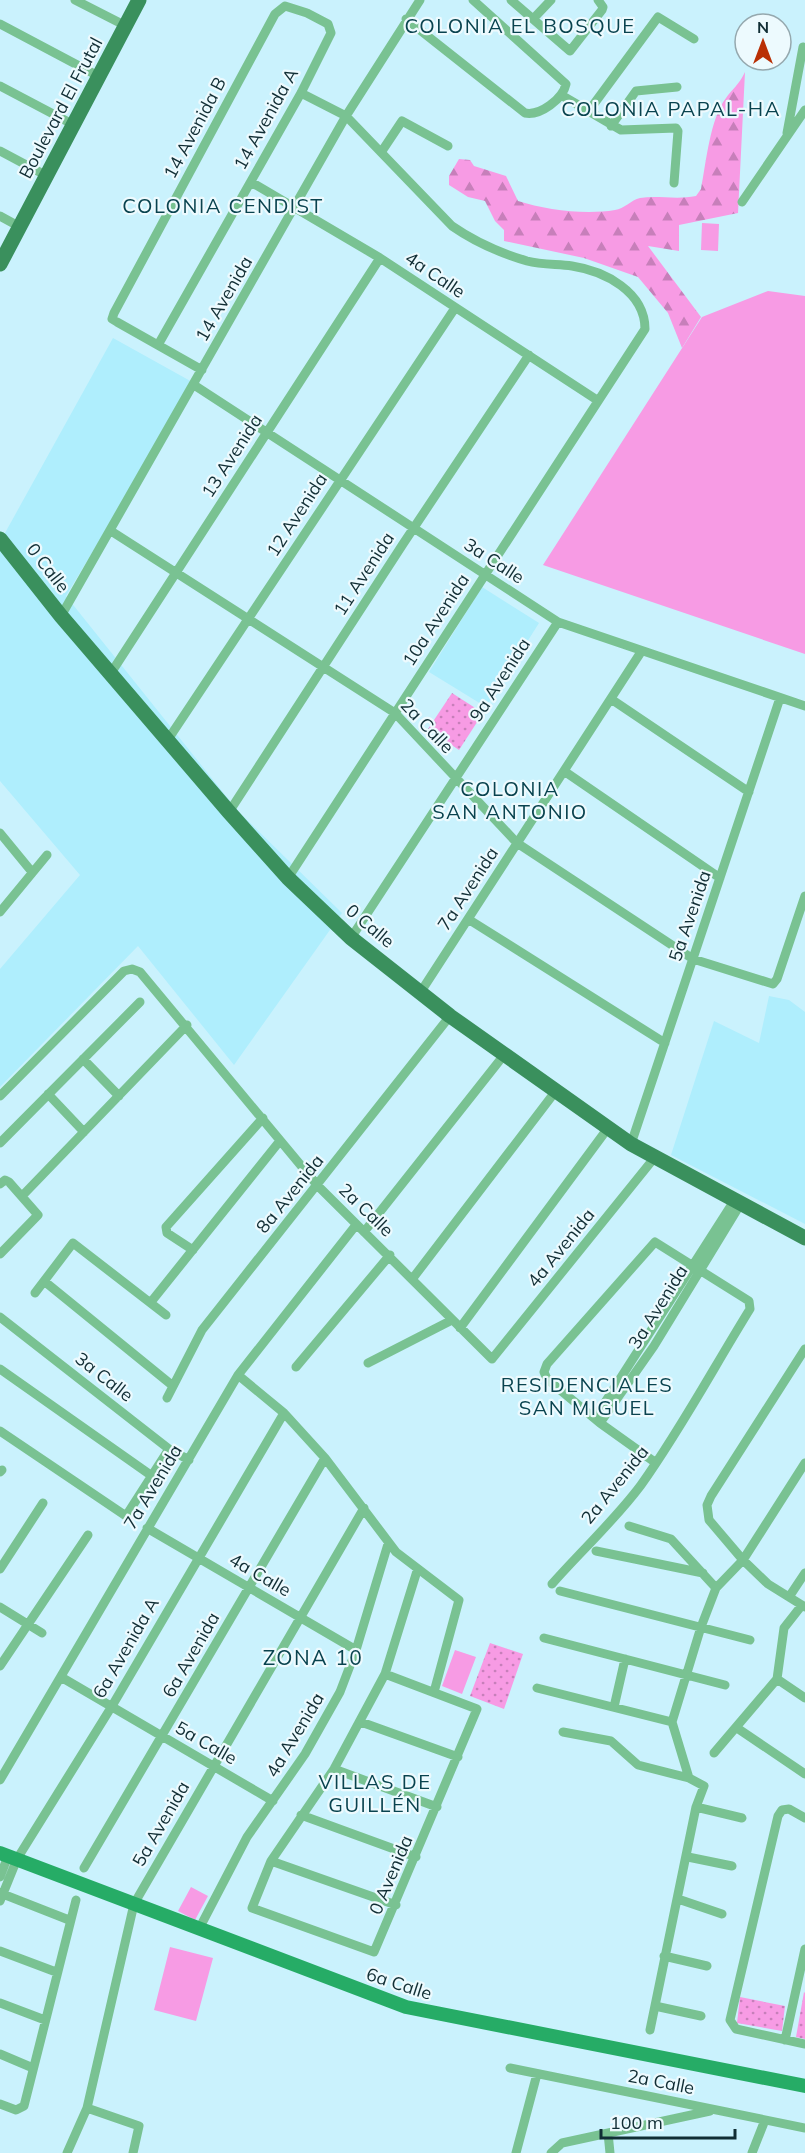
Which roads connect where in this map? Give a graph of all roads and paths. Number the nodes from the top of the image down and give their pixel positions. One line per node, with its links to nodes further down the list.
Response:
1 (75, 0): 11 (street)
2 (139, 0): 11 (main road, Boulevard El Frutal)
3 (420, 0): 8 (street, 14 Avenida)
4 (473, 0): 19 (street)
5 (511, 0): 9 (street)
6 (551, 0): 9 (street)
7 (598, 0): 9 (street)
8 (406, 19): 19 (street); 22 (street, 14 Avenida)
9 (533, 19)
10 (0, 24): 15 (street)
11 (126, 26): 15 (main road, Boulevard El Frutal)
12 (331, 33): 18 (street, 14 Avenida A); 39 (street, 14 Avenida B)
13 (694, 39): 21 (street)
14 (802, 47): 25 (street)
15 (100, 77): 23 (main road, Boulevard El Frutal)
16 (0, 86): 23 (street)
17 (676, 87): 24 (street)
18 (301, 93): 22 (street); 30 (street, 14 Avenida A)
19 (561, 95): 21 (street)
20 (805, 110): 25 (street)
21 (588, 112): 24 (street)
22 (346, 116): 27 (street); 33 (street, 14 Avenida)
23 (75, 125): 29 (main road, Boulevard El Frutal)
24 (611, 126): 31 (street)
25 (786, 138): 32 (street)
26 (448, 146): 27 (street)
27 (382, 151): 43 (street, 10a Avenida)
28 (0, 152): 29 (street)
29 (47, 176): 35 (main road, Boulevard El Frutal)
30 (251, 182): 33 (street, 4a Calle); 39 (street, 14 Avenida A)
31 (674, 183)
32 (742, 202)
33 (296, 207): 36 (street, 4a Calle); 41 (street, 14 Avenida)
34 (0, 216): 35 (street)
35 (20, 227): 37 (main road, Boulevard El Frutal)
36 (380, 258): 38 (street, 4a Calle); 44 (street, 13 Avenida)
37 (0, 264)
38 (456, 309): 40 (street, 4a Calle); 45 (street, 12 Avenida)
39 (158, 345): 41 (street)
40 (529, 356): 43 (street, 4a Calle); 46 (street, 11 Avenida)
41 (202, 370): 42 (street, 14 Avenida)
42 (194, 385): 44 (street, 3a Calle); 47 (street, 14 Avenida)
43 (597, 400): 50 (street, 10a Avenida)
44 (267, 432): 45 (street, 3a Calle); 49 (street, 13 Avenida)
45 (339, 480): 46 (street, 3a Calle); 52 (street, 12 Avenida)
46 (414, 529): 50 (street, 3a Calle); 55 (street, 11 Avenida)
47 (111, 531): 49 (street, 2a Calle); 51 (street, 14 Avenida)
48 (0, 539): 51 (main road, 0 Calle)
49 (176, 572): 52 (street, 2a Calle); 56 (street, 13 Avenida)
50 (485, 575): 53 (street, 3a Calle); 60 (street, 10a Avenida)
51 (61, 616): 56 (main road, 0 Calle)
52 (248, 621): 55 (street, 2a Calle); 61 (street, 12 Avenida)
53 (558, 622): 54 (street, 3a Calle); 63 (street, 9a Avenida)
54 (641, 652): 57 (street, 3a Calle); 58 (street, 7a Avenida)
55 (322, 667): 60 (street, 2a Calle); 65 (street, 11 Avenida)
56 (111, 673): 61 (main road, 0 Calle)
57 (780, 698): 59 (street, 3a Calle); 64 (street, 5a Avenida)
58 (611, 699): 62 (street, 7a Avenida); 64 (street)
59 (805, 705)
60 (395, 713): 63 (street, 2a Calle); 70 (street, 10a Avenida)
61 (167, 741): 65 (main road, 0 Calle)
62 (564, 771): 67 (street, 7a Avenida); 71 (street)
63 (455, 779): 67 (street, 2a Calle); 75 (street, 9a Avenida)
64 (749, 792): 71 (street, 5a Avenida)
65 (229, 812): 70 (main road, 0 Calle)
66 (0, 832): 69 (street)
67 (517, 843): 74 (street, 7a Avenida); 76 (street, 2a Calle)
68 (47, 855): 69 (street)
69 (32, 872): 73 (street)
70 (288, 878): 75 (main road, 0 Calle)
71 (720, 878): 76 (street, 5a Avenida)
72 (805, 896): 76 (street, 2a Calle)
73 (1, 908)
74 (468, 918): 77 (street, 7a Avenida); 81 (street)
75 (351, 938): 77 (main road, 0 Calle)
76 (693, 959): 81 (street, 5a Avenida)
77 (420, 993): 79 (main road, 0 Calle)
78 (140, 1002): 83 (street)
79 (450, 1016): 82 (main road, 0 Calle); 96 (street, 8a Avenida)
80 (187, 1025): 86 (street, 2a Calle); 87 (street); 88 (street, 2a Calle)
81 (665, 1043): 93 (street, 5a Avenida)
82 (504, 1055): 84 (main road, 0 Calle); 99 (street, 7a Avenida)
83 (83, 1059): 85 (street); 87 (street)
84 (555, 1092): 89 (main road, 0 Calle); 105 (street)
85 (48, 1094): 90 (street); 92 (street)
86 (0, 1096)
87 (119, 1096): 90 (street)
88 (263, 1118): 91 (street, 2a Calle); 101 (street)
89 (608, 1128): 93 (main road, 0 Calle); 112 (street)
90 (84, 1132): 97 (street)
91 (279, 1142): 96 (street, 2a Calle); 101 (street)
92 (0, 1143)
93 (631, 1144): 94 (main road, 0 Calle)
94 (655, 1157): 98 (main road, 0 Calle); 116 (street, 4a Avenida)
95 (0, 1184): 97 (street)
96 (318, 1186): 99 (street, 2a Calle); 121 (street, 8a Avenida)
97 (22, 1195): 102 (street)
98 (737, 1203): 100 (main road, 0 Calle); 104 (street, 3a Avenida)
99 (360, 1229): 103 (street, 2a Calle); 120 (street, 7a Avenida)
100 (805, 1238)
101 (194, 1250): 108 (street)
102 (0, 1254)
103 (390, 1255): 105 (street, 2a Calle); 118 (street)
104 (697, 1267): 113 (street, 3a Avenida); 114 (street, 3a Avenida); 124 (street); 129 (street, 2a Avenida)
105 (413, 1278): 111 (street, 2a Calle)
106 (44, 1281): 107 (street); 108 (street); 121 (street)
107 (35, 1293)
108 (151, 1302): 109 (street)
109 (166, 1315)
110 (0, 1317): 126 (street, 3a Calle)
111 (452, 1320): 112 (street, 2a Calle); 117 (street)
112 (460, 1328): 116 (street, 2a Calle)
113 (645, 1340): 114 (street); 124 (street, 3a Avenida)
114 (654, 1346): 124 (street, 3a Avenida)
115 (805, 1348): 140 (street)
116 (492, 1359)
117 (368, 1363)
118 (296, 1367)
119 (0, 1369): 131 (street)
120 (238, 1375): 123 (street); 128 (street, 7a Avenida)
121 (173, 1386): 122 (street, 8a Avenida)
122 (167, 1398)
123 (284, 1413): 127 (street); 139 (street, 6a Avenida A)
124 (598, 1421): 129 (street)
125 (0, 1431): 131 (street)
126 (169, 1449): 128 (street, 3a Calle); 131 (street)
127 (325, 1458): 133 (street); 146 (street, 6a Avenida)
128 (189, 1460): 135 (street, 7a Avenida)
129 (656, 1463): 145 (street, 2a Avenida)
130 (805, 1463): 140 (street)
131 (152, 1476)
132 (43, 1503): 141 (street)
133 (364, 1508): 137 (street); 152 (street, 5a Avenida)
134 (629, 1526): 143 (street)
135 (147, 1528): 139 (street, 4a Calle); 163 (street, 7a Avenida)
136 (88, 1535): 153 (street)
137 (388, 1544): 142 (street); 158 (street, 4a Avenida)
138 (596, 1551): 143 (street)
139 (198, 1557): 146 (street, 4a Calle); 169 (street, 6a Avenida A)
140 (743, 1560): 147 (street); 149 (street)
141 (0, 1569)
142 (417, 1571): 161 (street); 167 (street)
143 (703, 1573): 147 (street)
144 (805, 1574): 149 (street)
145 (552, 1584)
146 (249, 1587): 152 (street, 4a Calle); 175 (street, 6a Avenida)
147 (716, 1588): 154 (street)
148 (561, 1591): 154 (street)
149 (789, 1597): 151 (street)
150 (0, 1606): 153 (street)
151 (803, 1606): 164 (street)
152 (301, 1617): 158 (street, 4a Calle); 178 (street, 5a Avenida)
153 (28, 1624): 155 (street); 160 (street)
154 (701, 1628): 157 (street); 162 (street)
155 (42, 1633)
156 (544, 1638): 159 (street)
157 (750, 1640)
158 (356, 1650): 183 (street, 4a Avenida)
159 (625, 1659): 162 (street); 170 (street)
160 (0, 1666)
161 (386, 1674): 167 (street); 171 (street)
162 (686, 1674): 165 (street); 172 (street)
163 (61, 1677): 169 (street, 5a Calle); 182 (street, 7a Avenida)
164 (777, 1679): 168 (street); 173 (street)
165 (725, 1685)
166 (537, 1688): 170 (street)
167 (435, 1692): 177 (street, 0 Avenida)
168 (805, 1698)
169 (112, 1706): 175 (street, 5a Calle); 189 (street, 6a Avenida A)
170 (614, 1707): 172 (street)
171 (361, 1722): 177 (street); 179 (street)
172 (672, 1722): 181 (street)
173 (737, 1728): 176 (street); 180 (street)
174 (562, 1732): 181 (street)
175 (163, 1736): 178 (street, 5a Calle); 194 (street, 6a Avenida)
176 (714, 1753)
177 (458, 1757): 184 (street, 0 Avenida)
178 (213, 1766): 183 (street, 5a Calle); 199 (street, 5a Avenida)
179 (334, 1769): 184 (street); 186 (street)
180 (805, 1774)
181 (689, 1779): 185 (street)
182 (0, 1780)
183 (273, 1801): 203 (street, 4a Avenida)
184 (437, 1807): 190 (street, 0 Avenida)
185 (696, 1807): 187 (street); 191 (street)
186 (301, 1815): 190 (street); 192 (street)
187 (742, 1818)
188 (805, 1818): 214 (street)
189 (8, 1856): 195 (street, 6a Avenida A); 196 (street, 6a Avenida A); 199 (main road, 6a Calle)
190 (416, 1857): 200 (street, 0 Avenida)
191 (688, 1857): 193 (street); 197 (street)
192 (271, 1861): 200 (street); 200 (street, 0 Avenida)
193 (732, 1866)
194 (84, 1868)
195 (0, 1877)
196 (1, 1896): 202 (street)
197 (678, 1899): 201 (street); 206 (street)
198 (76, 1900): 202 (street)
199 (134, 1904): 203 (main road, 6a Calle); 222 (street, 5a Avenida)
200 (396, 1905)
201 (722, 1914)
202 (69, 1920): 208 (street)
203 (199, 1929): 220 (main road, 6a Calle)
204 (805, 1949): 214 (street)
205 (0, 1951): 208 (street)
206 (664, 1956): 207 (street); 210 (street)
207 (707, 1966)
208 (56, 1972): 212 (street)
209 (0, 2003): 212 (street)
210 (655, 2006): 211 (street); 213 (street)
211 (701, 2016)
212 (45, 2020): 217 (street)
213 (650, 2030)
214 (785, 2040): 215 (street)
215 (805, 2044)
216 (0, 2054): 217 (street)
217 (33, 2068): 221 (street)
218 (510, 2068): 219 (street, 2a Calle)
219 (537, 2074): 223 (street, 2a Calle); 229 (street)
220 (805, 2086)
221 (0, 2104)
222 (87, 2108): 227 (street, 5a Avenida); 228 (street)
223 (716, 2110): 224 (street, 2a Calle); 226 (street)
224 (765, 2120): 225 (street, 2a Calle); 232 (street)
225 (805, 2128)
226 (608, 2133): 230 (street); 231 (street)
227 (67, 2153)
228 (133, 2153)
229 (516, 2153)
230 (551, 2153)
231 (610, 2153)
232 (752, 2153)

